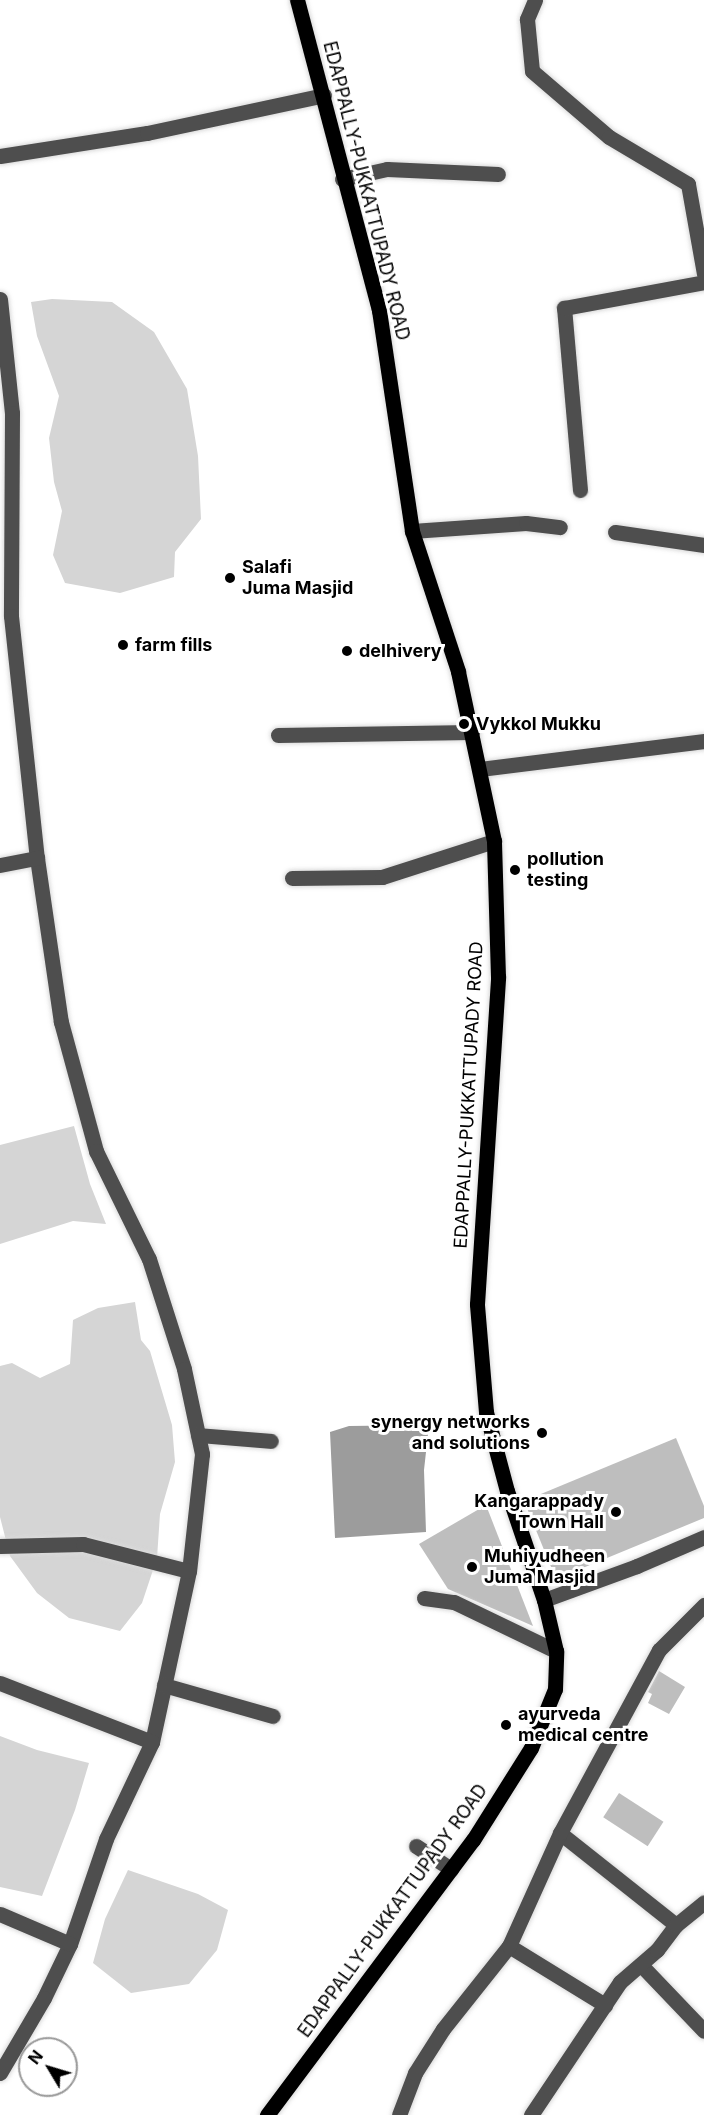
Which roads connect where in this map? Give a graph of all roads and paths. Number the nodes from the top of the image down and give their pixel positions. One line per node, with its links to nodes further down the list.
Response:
1 (297, 0): 3 (main road, EDAPPALLY-PUKKATTUPADY ROAD)
2 (535, 0): 7 (street)
3 (324, 95): 4 (street); 6 (main road, EDAPPALLY-PUKKATTUPADY ROAD)
4 (0, 156)
5 (498, 174): 6 (street)
6 (342, 178): 13 (main road, EDAPPALLY-PUKKATTUPADY ROAD)
7 (704, 274)
8 (704, 282): 11 (street)
9 (0, 299): 10 (street)
10 (6, 413): 16 (street)
11 (580, 490)
12 (560, 527): 13 (street)
13 (411, 531): 17 (main road, EDAPPALLY-PUKKATTUPADY ROAD)
14 (615, 532): 15 (street)
15 (704, 545)
16 (5, 616): 22 (street)
17 (472, 732): 18 (street); 20 (main road, EDAPPALLY-PUKKATTUPADY ROAD)
18 (279, 735)
19 (704, 741): 20 (street)
20 (480, 769): 21 (main road, EDAPPALLY-PUKKATTUPADY ROAD)
21 (494, 841): 24 (street); 31 (main road, EDAPPALLY-PUKKATTUPADY ROAD)
22 (37, 858): 23 (street); 25 (street)
23 (0, 865)
24 (292, 879)
25 (198, 1435): 26 (street); 29 (street)
26 (270, 1441)
27 (704, 1537): 31 (street)
28 (0, 1546): 29 (street)
29 (189, 1571): 35 (street)
30 (424, 1598): 33 (street)
31 (544, 1600): 33 (main road, EDAPPALLY-PUKKATTUPADY ROAD)
32 (704, 1606): 38 (street)
33 (556, 1651): 40 (main road, EDAPPALLY-PUKKATTUPADY ROAD)
34 (0, 1683): 37 (street)
35 (164, 1685): 36 (street); 37 (street)
36 (273, 1716)
37 (152, 1742): 44 (street)
38 (560, 1833): 43 (street); 45 (street)
39 (416, 1846): 40 (street)
40 (452, 1869): 50 (main road, EDAPPALLY-PUKKATTUPADY ROAD)
41 (704, 1902): 43 (street)
42 (0, 1914): 44 (street)
43 (676, 1925): 46 (street)
44 (70, 1944): 49 (street)
45 (509, 1946): 47 (street); 51 (street)
46 (641, 1965): 47 (street); 48 (street)
47 (605, 2005): 52 (street)
48 (704, 2031)
49 (0, 2073)
50 (267, 2115)
51 (399, 2115)
52 (531, 2115)

